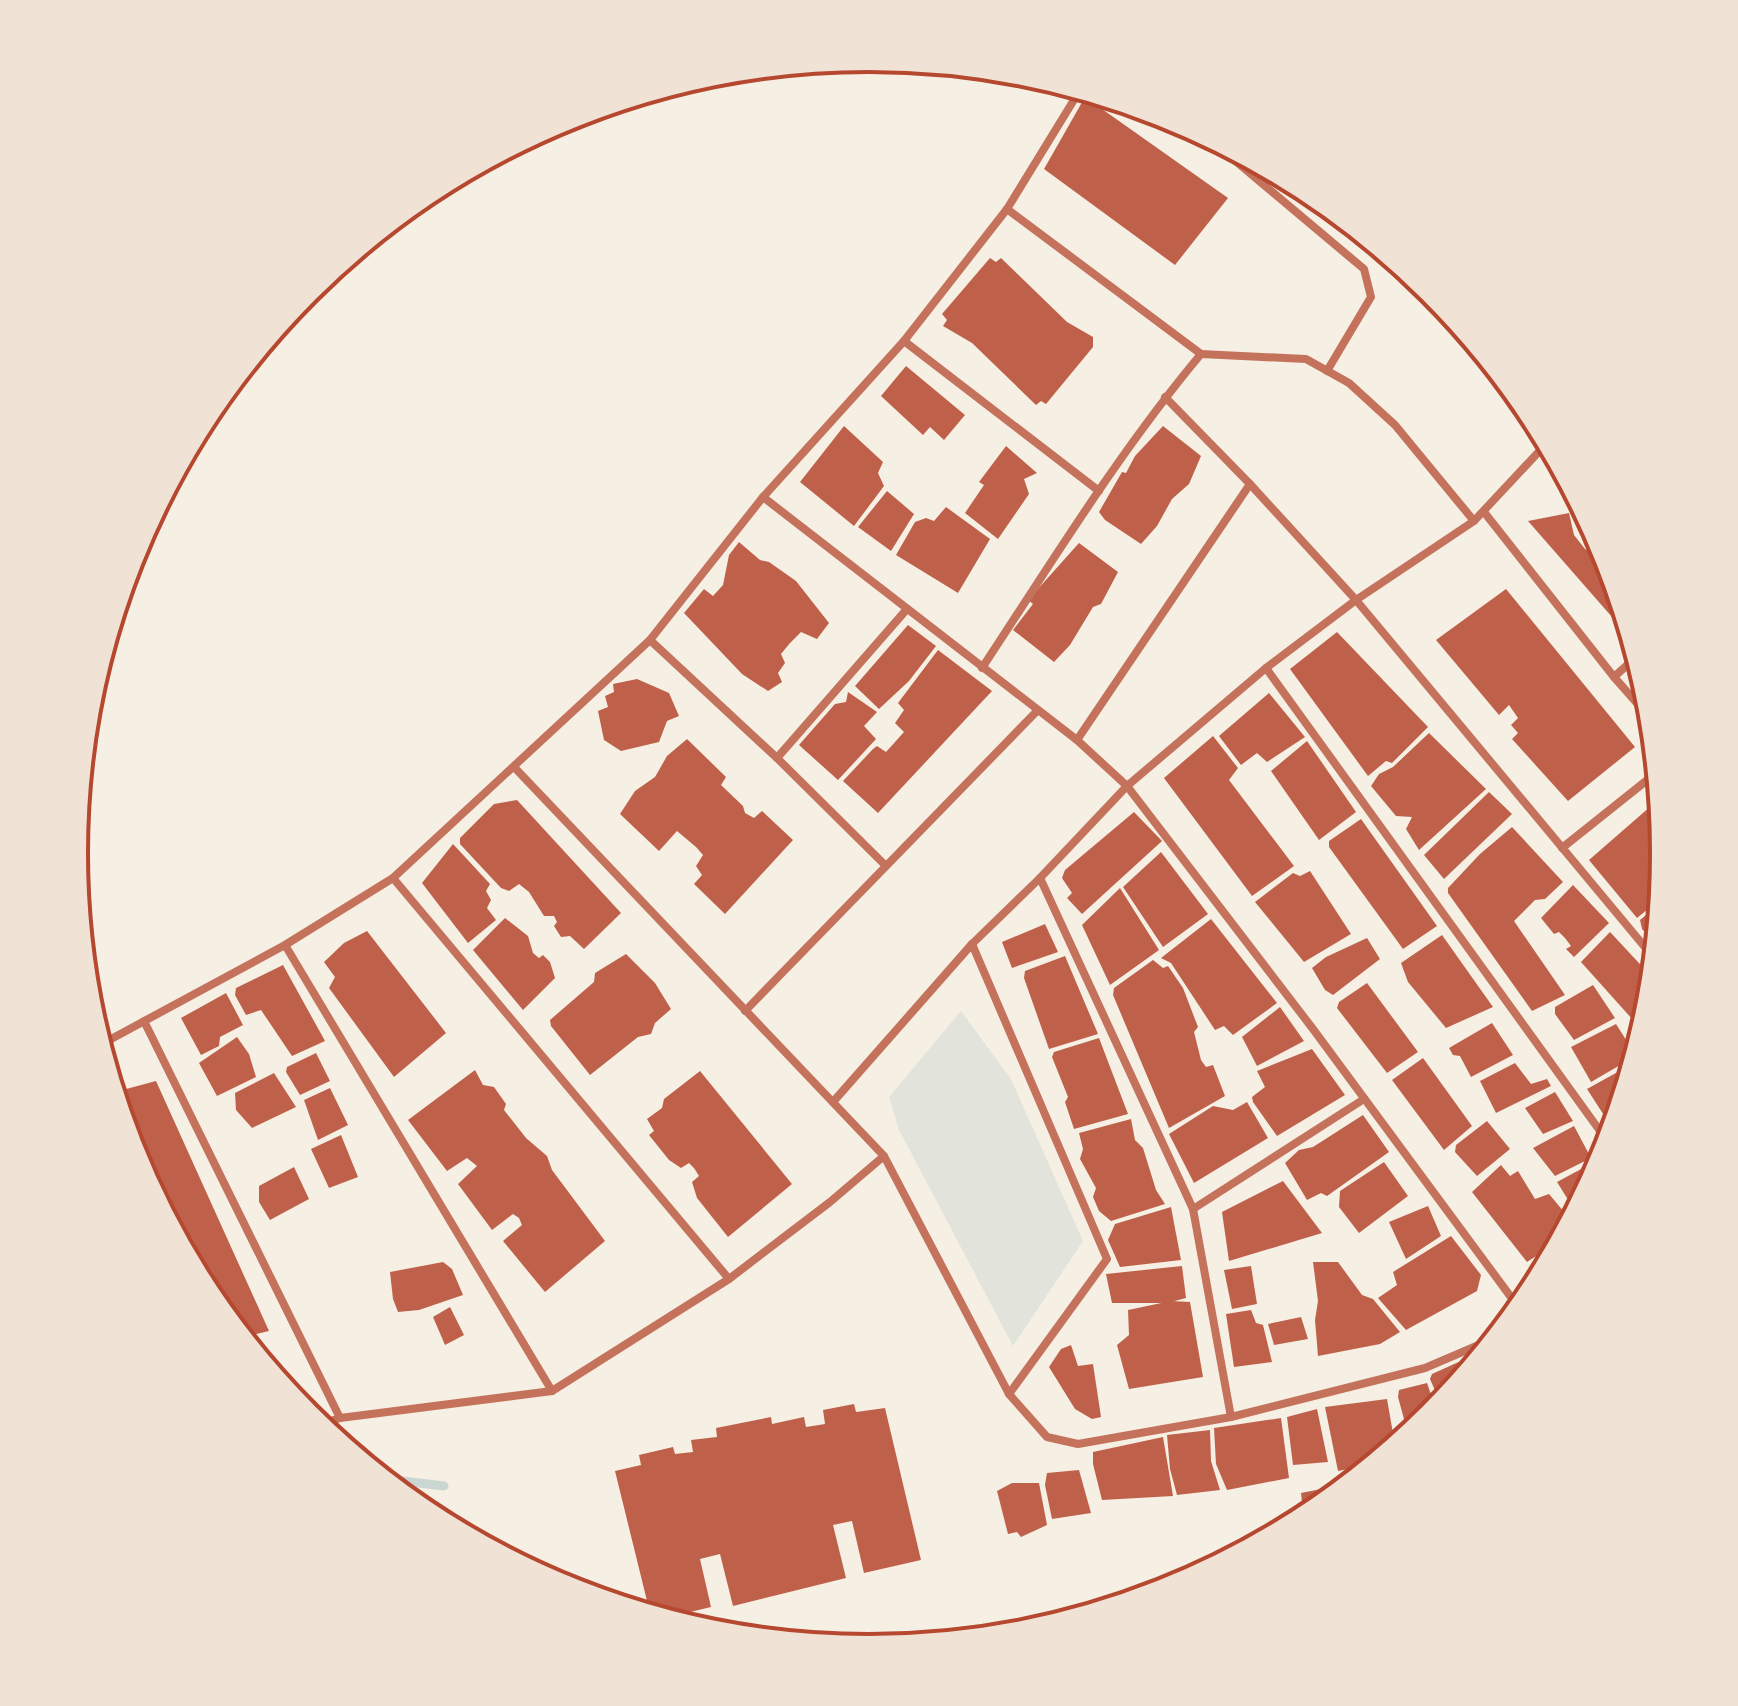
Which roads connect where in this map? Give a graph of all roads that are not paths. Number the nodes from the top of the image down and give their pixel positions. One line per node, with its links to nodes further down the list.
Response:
1 (1074, 100): 4 (street)
2 (1246, 170): 3 (street)
3 (1250, 173): 7 (street)
4 (1007, 209): 5 (street); 6 (street)
5 (904, 341): 11 (street); 12 (street)
6 (1201, 354): 7 (street); 8 (street)
7 (1327, 371): 14 (street)
8 (1165, 397): 10 (street); 11 (street)
9 (1538, 452): 13 (street)
10 (1250, 484): 15 (street); 24 (street)
11 (1099, 491): 19 (street)
12 (763, 497): 16 (street); 17 (street)
13 (1484, 512): 14 (street); 21 (street)
14 (1474, 521): 15 (street)
15 (1356, 600): 20 (street); 29 (street)
16 (907, 609): 19 (street); 25 (street)
17 (650, 640): 25 (street); 26 (street)
18 (1627, 666): 21 (street)
19 (982, 668): 23 (street)
20 (1266, 668): 28 (street); 41 (street)
21 (1614, 677): 22 (street)
22 (1635, 701)
23 (1038, 710): 24 (street); 30 (street)
24 (1077, 740): 28 (street)
25 (777, 758): 30 (street)
26 (515, 768): 31 (street); 36 (street)
27 (1646, 781): 29 (street)
28 (1127, 786): 32 (street); 39 (street)
29 (1562, 848): 35 (street)
30 (886, 866): 36 (street)
31 (393, 878): 34 (street); 44 (street)
32 (1040, 878): 33 (street); 43 (street)
33 (972, 944): 40 (street); 48 (street)
34 (285, 945): 37 (street); 47 (street)
35 (1644, 946)
36 (745, 1011): 40 (street)
37 (144, 1021): 38 (street); 50 (street)
38 (111, 1039)
39 (1364, 1099): 43 (street); 45 (street)
40 (833, 1102): 42 (street)
41 (1599, 1130)
42 (884, 1156): 44 (street); 48 (street)
43 (1193, 1209): 49 (street)
44 (729, 1279): 47 (street)
45 (1511, 1297)
46 (1473, 1347): 49 (street)
47 (552, 1391): 50 (street)
48 (1009, 1394): 49 (street)
49 (1231, 1417)
50 (340, 1418): 51 (street)
51 (333, 1420)

